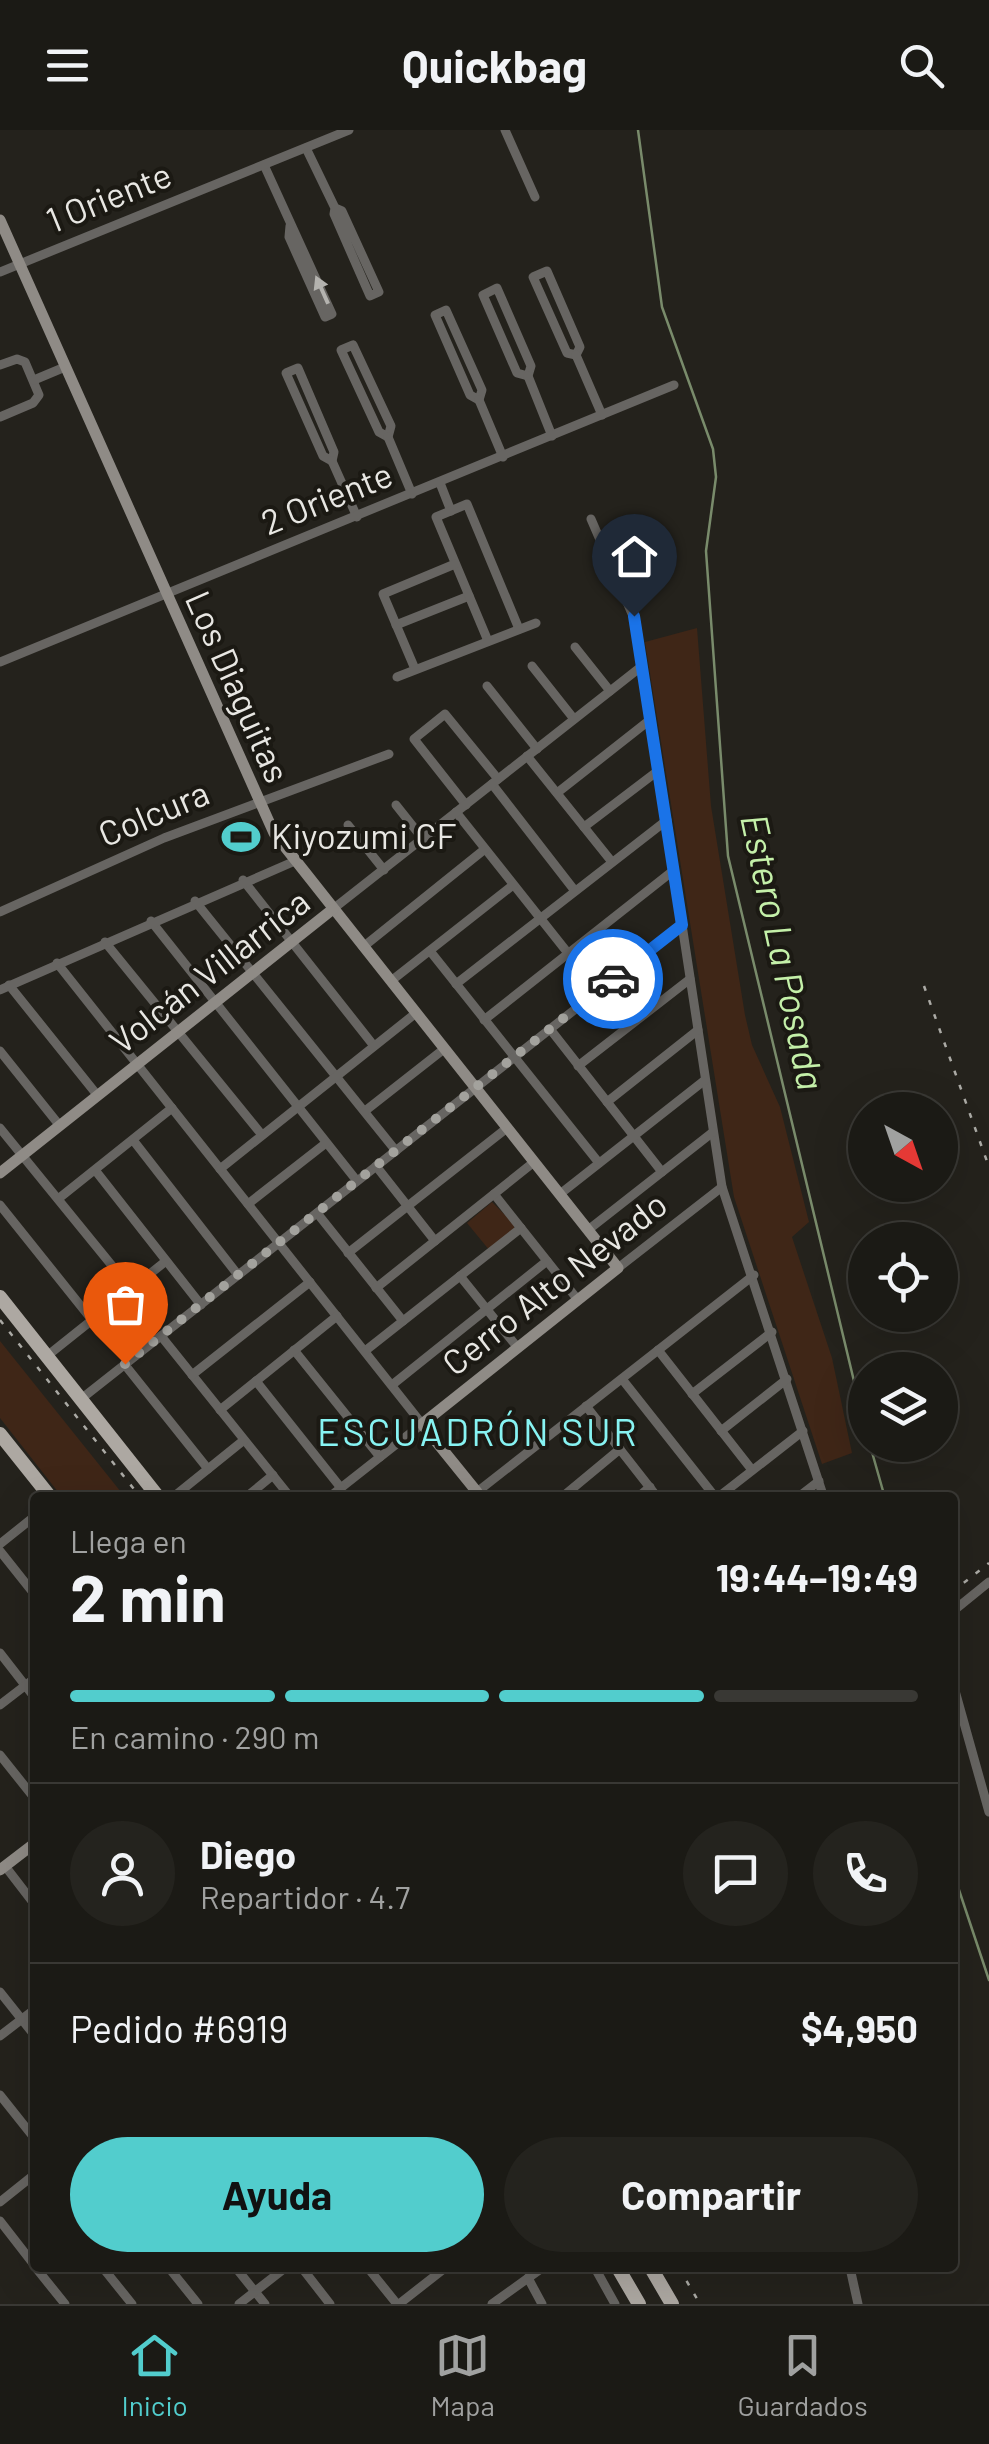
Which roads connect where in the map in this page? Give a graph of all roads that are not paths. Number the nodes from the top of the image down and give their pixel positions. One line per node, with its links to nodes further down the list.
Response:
1 (349, 130): 3 (street, 1 Oriente)
2 (505, 130): 5 (street)
3 (306, 148): 4 (street, 1 Oriente); 6 (street)
4 (264, 165): 8 (street); 9 (street, 1 Oriente)
5 (535, 197)
6 (335, 208): 6 (street)
7 (0, 220): 9 (street, Los Diaguitas)
8 (290, 226): 8 (street, one-way to 8)
9 (20, 264): 10 (street, 1 Oriente); 13 (street, Los Diaguitas)
10 (0, 272)
11 (576, 355): 11 (street); 18 (street)
12 (0, 366): 15 (street)
13 (65, 367): 15 (street); 30 (street, Los Diaguitas)
14 (528, 376): 14 (street); 21 (street)
15 (34, 380): 19 (street)
16 (674, 385): 18 (street, 2 Oriente)
17 (479, 400): 17 (street); 22 (street)
18 (602, 416): 21 (street, 2 Oriente)
19 (0, 417)
20 (388, 436): 20 (street); 25 (street)
21 (552, 436): 22 (street, 2 Oriente)
22 (503, 456): 24 (street, 2 Oriente)
23 (332, 460): 23 (street); 27 (street)
24 (440, 482): 25 (street, 2 Oriente); 26 (street)
25 (412, 494): 27 (street, 2 Oriente)
26 (451, 510): 29 (street); 34 (street)
27 (357, 517): 30 (street, 2 Oriente)
28 (590, 519): 39 (street)
29 (455, 564): 31 (street); 33 (street)
30 (164, 594): 37 (street, 2 Oriente); 52 (street, Los Diaguitas)
31 (468, 596): 33 (street); 35 (street)
32 (536, 623): 34 (street)
33 (396, 624): 40 (street)
34 (519, 629): 35 (street)
35 (488, 642): 40 (street)
36 (575, 647): 43 (street)
37 (0, 662)
38 (532, 666): 44 (street)
39 (642, 666): 43 (street, Volcán Villarrica); 45 (street)
40 (416, 669): 41 (street)
41 (397, 676)
42 (487, 686): 46 (street)
43 (610, 691): 44 (street, Volcán Villarrica)
44 (574, 719): 46 (street, Volcán Villarrica)
45 (650, 719): 49 (street); 51 (street)
46 (537, 749): 48 (street, Volcán Villarrica)
47 (388, 754): 52 (street, Colcura)
48 (528, 756): 50 (street, Volcán Villarrica); 51 (street)
49 (659, 770): 56 (street); 58 (street)
50 (495, 782): 54 (street, Volcán Villarrica); 54 (street); 67 (street)
51 (557, 793): 58 (street)
52 (258, 801): 61 (street, Los Diaguitas); 70 (street, Colcura)
53 (396, 804): 59 (street)
54 (466, 805): 55 (street, Volcán Villarrica)
55 (456, 812): 59 (street, Volcán Villarrica); 60 (street)
56 (666, 820): 62 (street); 64 (street)
57 (348, 825): 63 (street)
58 (584, 827): 62 (street)
59 (423, 839): 63 (street, Volcán Villarrica)
60 (486, 850): 66 (street); 76 (street)
61 (295, 861): 65 (street); 69 (street, Los Diaguitas)
62 (612, 862): 67 (street)
63 (384, 870): 69 (street, Volcán Villarrica)
64 (674, 870): 73 (street); 78 (street)
65 (243, 880): 68 (street); 75 (street)
66 (513, 884): 71 (street); 77 (street)
67 (575, 891): 71 (street)
68 (195, 901): 72 (street); 80 (street)
69 (334, 909): 75 (street, Volcán Villarrica); 76 (street, Los Diaguitas)
70 (0, 912)
71 (540, 918): 78 (street); 83 (street)
72 (151, 921): 74 (street); 86 (street)
73 (682, 925): 81 (street); 85 (street)
74 (105, 942): 79 (street); 91 (street)
75 (292, 942): 80 (street, Volcán Villarrica); 92 (street)
76 (363, 947): 82 (street, Los Diaguitas)
77 (430, 951): 82 (street); 83 (street)
78 (568, 954): 85 (street); 88 (street)
79 (57, 963): 84 (street); 96 (street)
80 (253, 973): 86 (street, Volcán Villarrica); 98 (street)
81 (690, 978): 90 (street); 97 (street)
82 (391, 982): 87 (street, Los Diaguitas)
83 (456, 984): 88 (street)
84 (5, 988): 101 (street)
85 (598, 991): 89 (street)
86 (216, 1003): 91 (street, Volcán Villarrica); 103 (street)
87 (416, 1013): 92 (street); 93 (street, Los Diaguitas)
88 (484, 1020): 95 (street)
89 (550, 1029): 95 (street); 97 (street)
90 (698, 1030): 99 (street); 102 (street)
91 (178, 1032): 96 (street, Volcán Villarrica); 110 (street)
92 (374, 1046): 98 (street)
93 (444, 1049): 100 (street, Los Diaguitas); 105 (street)
94 (0, 1051): 106 (street)
95 (514, 1057): 100 (street); 117 (street)
96 (138, 1064): 101 (street, Volcán Villarrica); 104 (street)
97 (578, 1066): 102 (street)
98 (337, 1076): 103 (street); 105 (street)
99 (705, 1080): 109 (street); 111 (street)
100 (475, 1088): 108 (street, Los Diaguitas); 114 (street)
101 (98, 1096): 106 (street, Volcán Villarrica)
102 (606, 1102): 111 (street)
103 (298, 1107): 110 (street); 113 (street)
104 (172, 1108): 112 (street); 119 (street)
105 (364, 1112): 114 (street)
106 (60, 1126): 115 (street, Volcán Villarrica)
107 (0, 1128): 115 (street)
108 (507, 1128): 116 (street, Los Diaguitas); 130 (street)
109 (713, 1132): 121 (street); 124 (street)
110 (262, 1135): 119 (street)
111 (634, 1136): 117 (street); 121 (street)
112 (132, 1140): 120 (street); 141 (street)
113 (326, 1143): 123 (street); 128 (street)
114 (396, 1151): 118 (street)
115 (22, 1156): 122 (street, Volcán Villarrica); 127 (street)
116 (534, 1162): 125 (street); 126 (street, Los Diaguitas)
117 (599, 1164): 126 (street)
118 (376, 1166): 123 (street); 130 (street)
119 (220, 1169): 128 (street)
120 (95, 1170): 127 (street); 137 (street)
121 (662, 1172): 133 (street)
122 (0, 1174)
123 (357, 1181): 131 (street)
124 (722, 1188): 139 (street, Cerro Alto Nevado); 140 (street)
125 (494, 1194): 132 (street); 134 (street)
126 (560, 1194): 133 (street, Los Diaguitas)
127 (58, 1199): 145 (street)
128 (248, 1204): 135 (street)
129 (0, 1205): 151 (street)
130 (408, 1206): 134 (street); 136 (street)
131 (317, 1213): 135 (street); 136 (street)
132 (521, 1228): 138 (street); 142 (street)
133 (588, 1230): 139 (street, Los Diaguitas)
134 (435, 1241): 144 (street)
135 (279, 1243): 141 (street); 143 (street)
136 (348, 1252): 144 (street)
137 (166, 1261): 145 (street); 148 (street)
138 (548, 1262): 147 (street); 149 (street)
139 (618, 1268): 147 (street, Cerro Alto Nevado)
140 (754, 1274): 153 (street); 157 (street)
141 (238, 1275): 148 (street)
142 (460, 1276): 149 (street); 152 (street)
143 (310, 1282): 150 (street); 161 (street)
144 (376, 1288): 152 (street)
145 (131, 1289): 151 (street)
146 (0, 1297): 159 (main road)
147 (578, 1300): 155 (street, Cerro Alto Nevado)
148 (200, 1305): 154 (street)
149 (487, 1310): 155 (street); 165 (street)
150 (337, 1316): 156 (street); 158 (street)
151 (92, 1320): 159 (street)
152 (403, 1321): 158 (street)
153 (772, 1332): 163 (street); 166 (street)
154 (161, 1336): 160 (street); 161 (street)
155 (518, 1348): 170 (street, Cerro Alto Nevado)
156 (294, 1350): 164 (street); 176 (street)
157 (658, 1350): 162 (street); 166 (street)
158 (365, 1351): 165 (street)
159 (47, 1356): 167 (main road)
160 (125, 1364): 167 (street); 177 (street)
161 (192, 1375): 169 (street)
162 (622, 1378): 168 (street); 194 (street)
163 (787, 1379): 171 (street); 172 (street)
164 (256, 1381): 169 (street); 182 (street)
165 (392, 1386): 170 (street)
166 (692, 1394): 171 (street)
167 (81, 1399): 184 (main road)
168 (586, 1406): 175 (street); 190 (street)
169 (220, 1410): 174 (street)
170 (422, 1424): 176 (street, Cerro Alto Nevado); 189 (street)
171 (721, 1431): 178 (street)
172 (802, 1431): 178 (street); 180 (street)
173 (0, 1434): 183 (main road)
174 (244, 1440): 177 (street); 179 (street)
175 (620, 1450): 181 (street); 191 (street)
176 (380, 1457): 182 (street, Cerro Alto Nevado)
177 (208, 1469): 185 (street)
178 (752, 1470): 195 (street)
179 (273, 1476): 186 (street); 187 (street)
180 (819, 1481): 196 (street); 197 (street)
181 (650, 1487): 192 (street); 193 (street)
182 (340, 1488): 188 (street, Cerro Alto Nevado)
183 (46, 1492)
184 (154, 1492)
185 (179, 1492)
186 (253, 1492)
187 (286, 1492)
188 (335, 1492)
189 (473, 1492)
190 (481, 1492)
191 (568, 1492)
192 (644, 1492)
193 (654, 1492)
194 (711, 1492)
195 (724, 1492)
196 (805, 1492)
197 (822, 1492)
198 (30, 1520): 199 (street)
199 (0, 1547): 201 (street)
200 (989, 1582): 202 (street)
201 (30, 1588)
202 (958, 1607)
203 (0, 1653): 205 (street)
204 (30, 1682): 205 (street)
205 (25, 1685): 206 (street); 208 (street)
206 (30, 1692)
207 (958, 1701): 211 (street)
208 (0, 1705)
209 (0, 1754): 210 (street)
210 (30, 1793)
211 (989, 1812)
212 (30, 1846): 213 (street)
213 (2, 1865): 214 (street)
214 (30, 1898)
215 (0, 1992): 217 (street)
216 (30, 2012): 217 (street)
217 (22, 2019): 218 (street); 219 (street)
218 (30, 2029)
219 (0, 2036)
220 (0, 2094): 221 (street)
221 (30, 2133)
222 (30, 2180): 223 (street)
223 (1, 2199)
224 (0, 2222): 225 (street)
225 (30, 2260)
226 (40, 2272): 241 (street)
227 (106, 2272): 242 (street)
228 (172, 2272): 243 (street)
229 (239, 2272): 240 (street)
230 (280, 2272): 240 (street)
231 (305, 2272): 246 (street)
232 (371, 2272): 247 (street)
233 (435, 2272): 247 (street)
234 (536, 2272): 239 (street)
235 (597, 2272): 250 (street)
236 (620, 2272): 251 (main road)
237 (653, 2272): 252 (main road)
238 (851, 2272): 253 (street)
239 (528, 2278): 248 (street); 249 (street)
240 (255, 2291): 244 (street); 245 (street)
241 (65, 2304)
242 (132, 2304)
243 (198, 2304)
244 (238, 2304)
245 (265, 2304)
246 (330, 2304)
247 (398, 2304)
248 (492, 2304)
249 (542, 2304)
250 (615, 2304)
251 (639, 2304)
252 (672, 2304)
253 (858, 2304)

